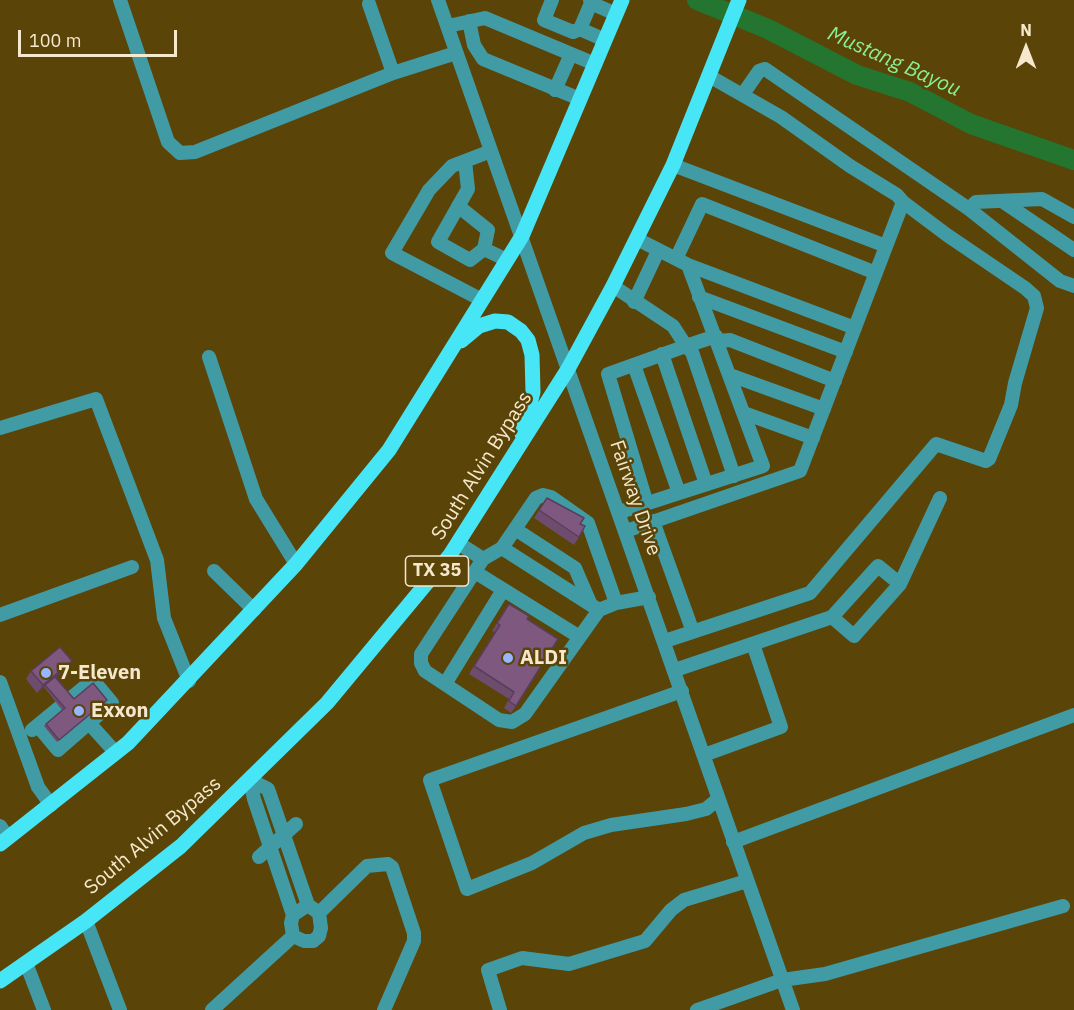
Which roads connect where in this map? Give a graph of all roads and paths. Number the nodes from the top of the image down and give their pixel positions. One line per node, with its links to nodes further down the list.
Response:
1 (120, 0): 15 (street)
2 (438, 0): 9 (street, Fairway Drive)
3 (552, 0): 10 (street)
4 (739, 0): 16 (main road, South Alvin Bypass / TX 35)
5 (590, 2): 7 (street); 10 (street)
6 (369, 4): 15 (street)
7 (619, 7): 11 (main road)
8 (469, 21): 9 (street); 13 (street); 17 (street)
9 (448, 26): 12 (street, Fairway Drive)
10 (580, 29): 11 (street)
11 (605, 40): 14 (main road)
12 (456, 53): 15 (street); 20 (street, Fairway Drive)
13 (571, 54): 14 (street); 17 (street)
14 (595, 64): 19 (main road)
15 (393, 73)
16 (709, 76): 18 (street); 22 (main road, South Alvin Bypass / TX 35)
17 (555, 90): 19 (street)
18 (743, 94): 24 (street); 26 (street)
19 (580, 99): 28 (main road)
20 (491, 151): 21 (street); 28 (street, Fairway Drive)
21 (465, 161): 25 (street); 40 (street)
22 (673, 165): 29 (main road, South Alvin Bypass / TX 35); 30 (street)
23 (1002, 201): 26 (street); 27 (street); 32 (street)
24 (903, 202): 30 (street); 84 (street)
25 (458, 206): 31 (street); 31 (street)
26 (969, 209): 38 (street)
27 (1074, 217)
28 (522, 236): 34 (main road); 50 (street, Fairway Drive)
29 (637, 239): 33 (street); 37 (main road, South Alvin Bypass / TX 35)
30 (886, 246): 36 (street)
31 (484, 249): 34 (street)
32 (1074, 250)
33 (658, 251): 35 (street); 41 (street)
34 (507, 260): 40 (main road)
35 (682, 262): 36 (street); 39 (street); 42 (street)
36 (876, 273): 42 (street)
37 (613, 286): 41 (street); 50 (main road, South Alvin Bypass / TX 35)
38 (1074, 286)
39 (699, 297): 43 (street); 46 (street)
40 (482, 300): 45 (main road)
41 (634, 302): 44 (street)
42 (855, 328): 46 (street)
43 (717, 338): 44 (street); 51 (street); 52 (street)
44 (686, 346): 47 (street); 59 (street)
45 (453, 348): 57 (main road); 72 (main road)
46 (846, 352): 52 (street)
47 (662, 354): 49 (street); 61 (street)
48 (208, 357): 72 (street)
49 (634, 364): 62 (street); 64 (street)
50 (568, 369): 57 (main road, South Alvin Bypass / TX 35); 65 (street, Fairway Drive)
51 (730, 375): 53 (street); 54 (street)
52 (835, 381): 53 (street)
53 (824, 409): 56 (street)
54 (744, 414): 56 (street); 58 (street)
55 (0, 428): 89 (street)
56 (813, 438): 60 (street)
57 (519, 446): 69 (main road, South Alvin Bypass / TX 35)
58 (763, 466): 59 (street); 60 (street)
59 (734, 476): 61 (street)
60 (770, 482): 66 (street)
61 (706, 484): 62 (street)
62 (679, 493): 64 (street)
63 (940, 498): 76 (street)
64 (647, 504): 65 (street)
65 (620, 512): 68 (street, Fairway Drive)
66 (653, 521): 68 (street); 84 (street)
67 (515, 529): 70 (street); 79 (street); 80 (street)
68 (626, 531): 78 (street, Fairway Drive)
69 (458, 543): 71 (street); 100 (main road, South Alvin Bypass / TX 35)
70 (502, 548): 71 (street); 80 (street)
71 (483, 559): 75 (street)
72 (296, 564): 81 (main road)
73 (132, 567): 82 (street)
74 (214, 572): 81 (street)
75 (475, 572): 77 (street); 91 (street)
76 (900, 584): 83 (street); 83 (street)
77 (503, 590): 85 (street); 91 (street)
78 (650, 597): 79 (street); 86 (street, Fairway Drive)
79 (616, 603): 80 (street)
80 (595, 607): 85 (street)
81 (254, 610): 89 (main road)
82 (0, 615)
83 (832, 617): 87 (street)
84 (693, 632): 86 (street)
85 (578, 636): 91 (street)
86 (665, 641): 88 (street, Fairway Drive)
87 (753, 644): 88 (street); 99 (street)
88 (675, 670): 92 (street, Fairway Drive)
89 (189, 681): 98 (main road)
90 (0, 682): 93 (street)
91 (445, 684)
92 (682, 691): 99 (street, Fairway Drive); 101 (street)
93 (3, 703): 97 (street)
94 (1074, 715): 106 (street)
95 (85, 723): 96 (street); 96 (street); 98 (street)
96 (38, 726): 97 (street)
97 (20, 738): 102 (street)
98 (116, 753): 102 (main road)
99 (704, 755): 101 (street, Fairway Drive)
100 (250, 780): 104 (street); 107 (street); 113 (main road, South Alvin Bypass / TX 35)
101 (717, 800): 106 (street, Fairway Drive)
102 (51, 805): 105 (main road)
103 (296, 824): 104 (street)
104 (284, 834): 107 (street); 111 (street)
105 (3, 836)
106 (733, 842): 109 (street, Fairway Drive)
107 (270, 847): 108 (street); 112 (street)
108 (259, 857)
109 (747, 881): 116 (street, Fairway Drive); 122 (street)
110 (1063, 906): 116 (street)
111 (314, 909): 112 (street); 114 (street); 121 (street)
112 (293, 915): 114 (street)
113 (86, 921): 115 (main road, South Alvin Bypass / TX 35); 119 (street)
114 (292, 936): 120 (street)
115 (26, 963): 117 (main road, South Alvin Bypass / TX 35); 118 (street)
116 (782, 980): 123 (street); 124 (street, Fairway Drive)
117 (0, 981)
118 (44, 1010)
119 (120, 1010)
120 (212, 1010)
121 (384, 1010)
122 (500, 1010)
123 (696, 1010)
124 (793, 1010)

